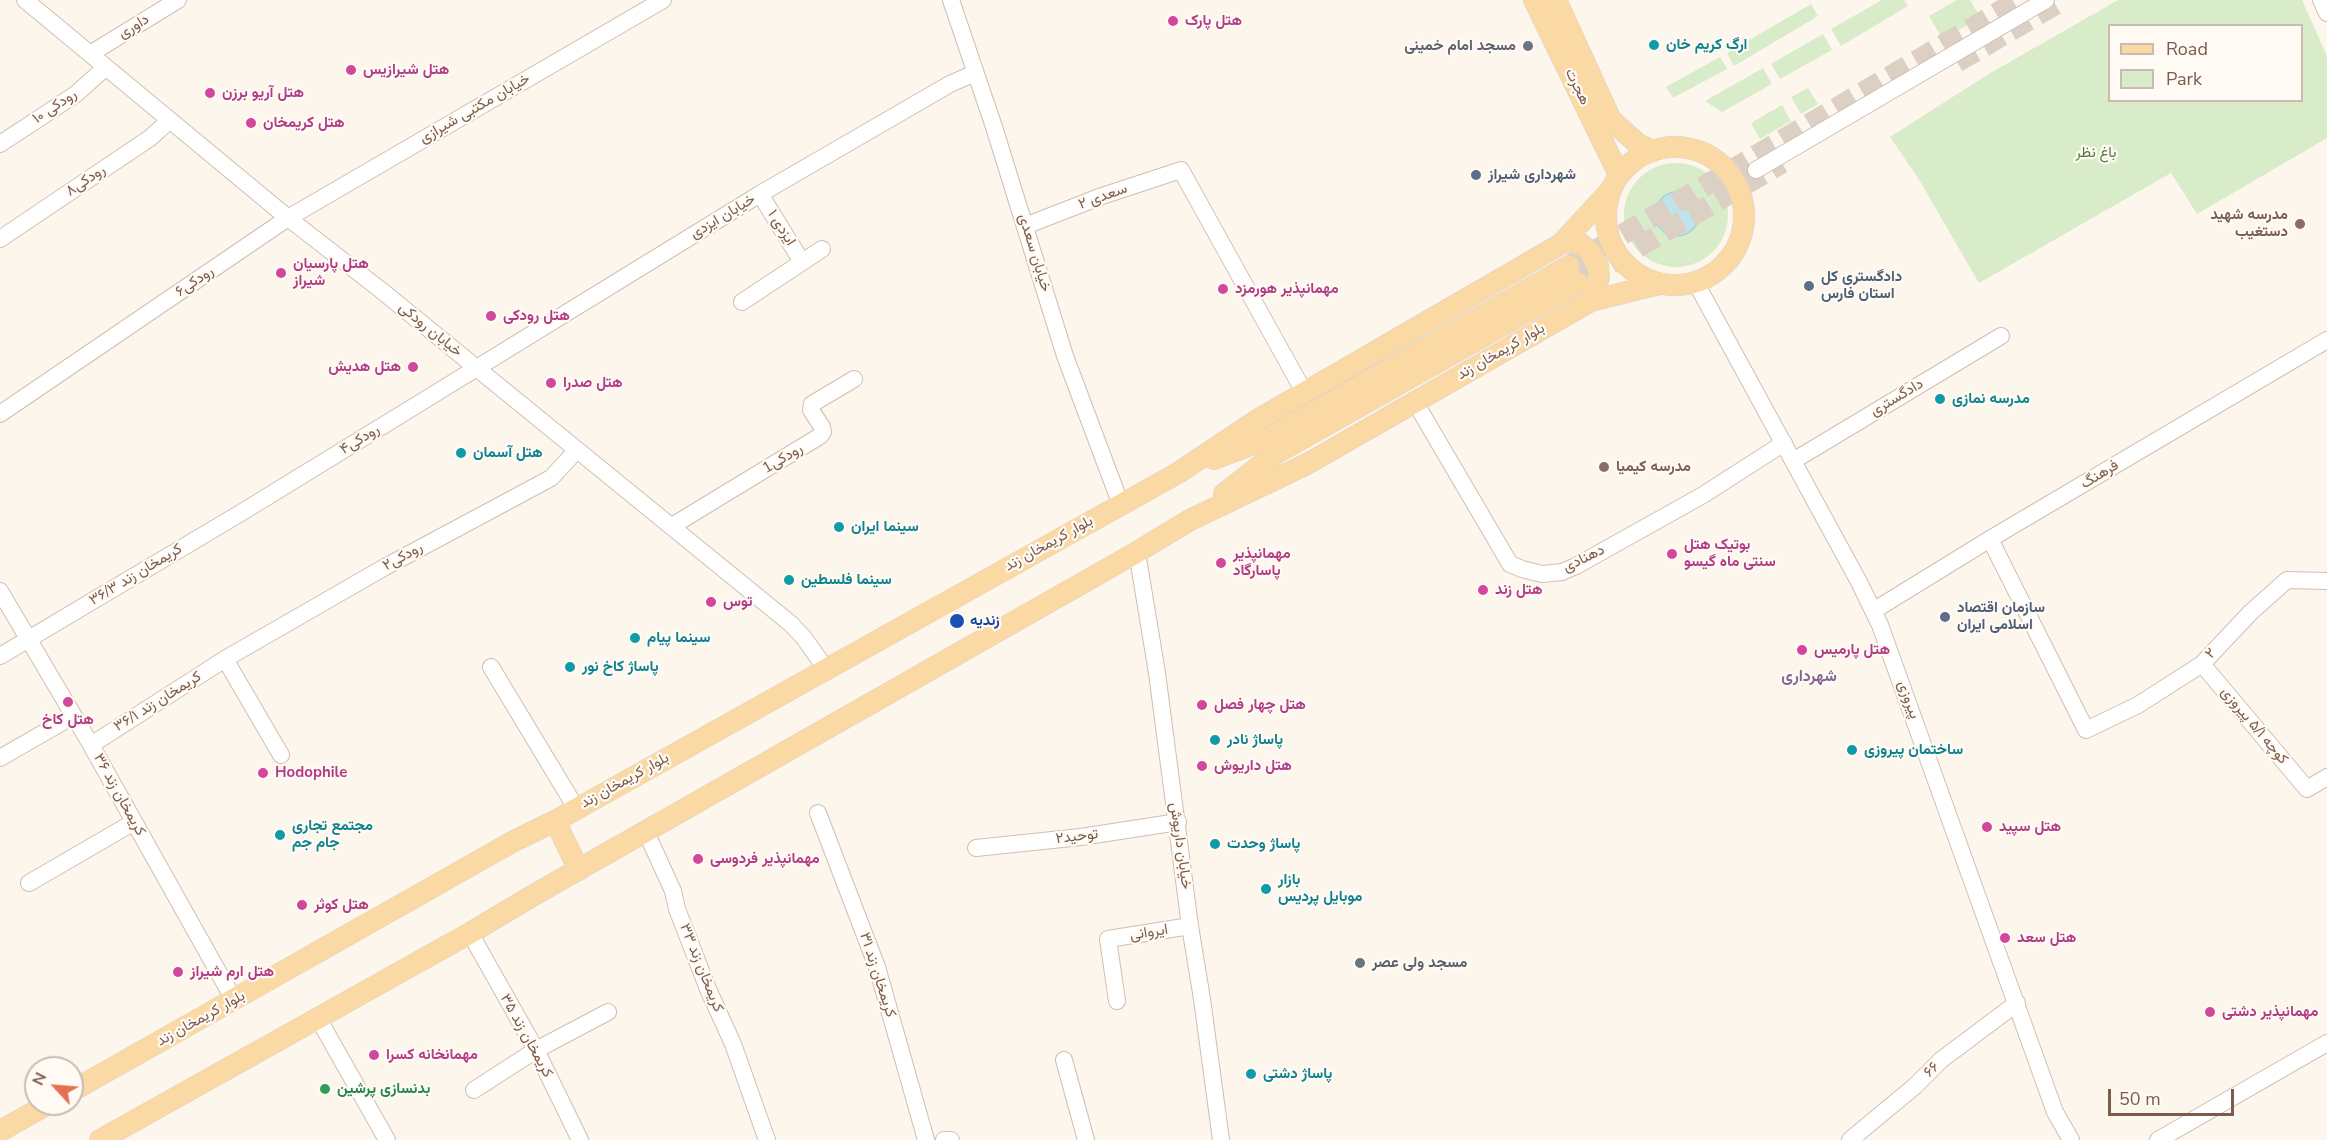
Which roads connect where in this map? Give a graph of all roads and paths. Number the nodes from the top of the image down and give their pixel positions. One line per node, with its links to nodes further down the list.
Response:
1 (25, 0): 10 (street, خیابان رودکی)
2 (178, 0): 10 (street, داوری)
3 (663, 0): 20 (street, خیابان مکتبی شیرازی)
4 (951, 0): 12 (street, خیابان سعدی)
5 (1534, 0): 14 (main road, هجرت)
6 (1556, 0): 14 (main road, هجرت)
7 (2046, 0): 17 (street)
8 (2321, 0): 9 (street)
9 (2327, 13)
10 (90, 54): 11 (street, خیابان رودکی)
11 (106, 67): 13 (street, خیابان رودکی); 15 (street, رودکی ۱۰)
12 (975, 73): 19 (street, خیابان ایزدی); 21 (street, خیابان سعدی)
13 (170, 120): 20 (street, خیابان رودکی); 22 (street, رودکی۸)
14 (1604, 123): 16 (main road, هجرت); 18 (main road, هجرت)
15 (0, 144)
16 (1653, 151): 18 (main road); 26 (main road)
17 (1756, 170)
18 (1615, 183): 23 (main road, بلوار کریمخان زند); 27 (main road)
19 (760, 194): 25 (street, ایزدی ۱); 32 (street, خیابان ایزدی)
20 (288, 218): 32 (street, خیابان رودکی); 36 (street, رودکی۶)
21 (1025, 226): 34 (street, سعدی ۲); 41 (street, خیابان سعدی)
22 (0, 239)
23 (1561, 244): 28 (main road); 34 (main road, بلوار کریمخان زند)
24 (822, 249): 25 (street)
25 (802, 262): 29 (street)
26 (1696, 282): 27 (main road); 37 (street, پیروزی)
27 (1659, 284): 28 (main road, بلوار کریمخان زند)
28 (1591, 301): 35 (main road, بلوار کریمخان زند)
29 (742, 302)
30 (2001, 336): 39 (street, دادگستری)
31 (2327, 340): 45 (street, فرهنگ)
32 (476, 368): 38 (street, خیابان رودکی); 42 (street, رودکی۴)
33 (854, 379): 44 (street, 1رودکی)
34 (1304, 392): 40 (main road, بلوار کریمخان زند)
35 (1414, 402): 37 (street, دهنادی); 43 (main road, بلوار کریمخان زند)
36 (0, 414)
37 (1784, 443): 39 (street, پیروزی)
38 (576, 451): 44 (street, خیابان رودکی); 52 (street, رودکی۲)
39 (1793, 461): 49 (street, پیروزی)
40 (1178, 473): 41 (main road, بلوار کریمخان زند); 43 (main road, بلوار کریمخان زند)
41 (1121, 505): 55 (main road, بلوار کریمخان زند)
42 (244, 511): 50 (street, کریمخان زند ۳۶/۳)
43 (1190, 520): 46 (main road, بلوار کریمخان زند)
44 (672, 526): 55 (street, خیابان رودکی)
45 (1990, 538): 49 (street, فرهنگ); 53 (street, ۲)
46 (1137, 552): 65 (street, خیابان داریوش); 66 (main road, بلوار کریمخان زند)
47 (2327, 581): 53 (street, ۲)
48 (0, 591): 50 (street, کریمخان زند ۳۶)
49 (1873, 611): 74 (street, پیروزی)
50 (28, 639): 51 (street, کریمخان زند ۳۶/۳); 56 (street, کریمخان زند ۳۶)
51 (0, 656)
52 (225, 659): 57 (street, کریمخان زند ۳۶/۱); 58 (street)
53 (2202, 664): 60 (street, کوچه ۵/۱ پیروزی)
54 (491, 668): 61 (street)
55 (826, 669): 61 (main road, بلوار کریمخان زند)
56 (73, 716): 57 (street, کریمخان زند ۳۶); 59 (street)
57 (91, 745): 64 (street, کریمخان زند ۳۶)
58 (280, 755)
59 (0, 758)
60 (2327, 777)
61 (576, 808): 63 (main road, بلوار کریمخان زند)
62 (818, 813): 88 (street, کریمخان زند ۳۱)
63 (555, 821): 68 (main road); 72 (main road, بلوار کریمخان زند)
64 (134, 822): 69 (street); 72 (street, کریمخان زند ۳۶)
65 (1178, 822): 67 (street, توحید۲); 70 (street, خیابان داریوش)
66 (646, 832): 68 (main road, بلوار کریمخان زند); 87 (street, کریمخان زند ۳۳)
67 (976, 848)
68 (579, 870): 71 (main road, بلوار کریمخان زند)
69 (29, 883)
70 (1190, 926): 73 (street, ایروانی); 92 (street, خیابان داریوش)
71 (470, 933): 76 (main road, بلوار کریمخان زند); 78 (street, کریمخان زند ۳۵)
72 (234, 1000): 80 (main road, بلوار کریمخان زند)
73 (1117, 1001)
74 (2017, 1003): 93 (street, ۶۶); 94 (street, پیروزی)
75 (608, 1012): 78 (street)
76 (318, 1018): 84 (main road, بلوار کریمخان زند); 85 (street)
77 (2327, 1043): 95 (street)
78 (536, 1050): 81 (street); 86 (street, کریمخان زند ۳۵)
79 (1064, 1059): 91 (street)
80 (84, 1083)
81 (474, 1090)
82 (27, 1116): 83 (main road)
83 (0, 1131)
84 (100, 1140)
85 (387, 1140)
86 (580, 1140)
87 (767, 1140)
88 (926, 1140)
89 (944, 1140): 90 (street)
90 (951, 1140)
91 (1086, 1140)
92 (1221, 1140)
93 (1850, 1140)
94 (2071, 1140)
95 (2158, 1140)

